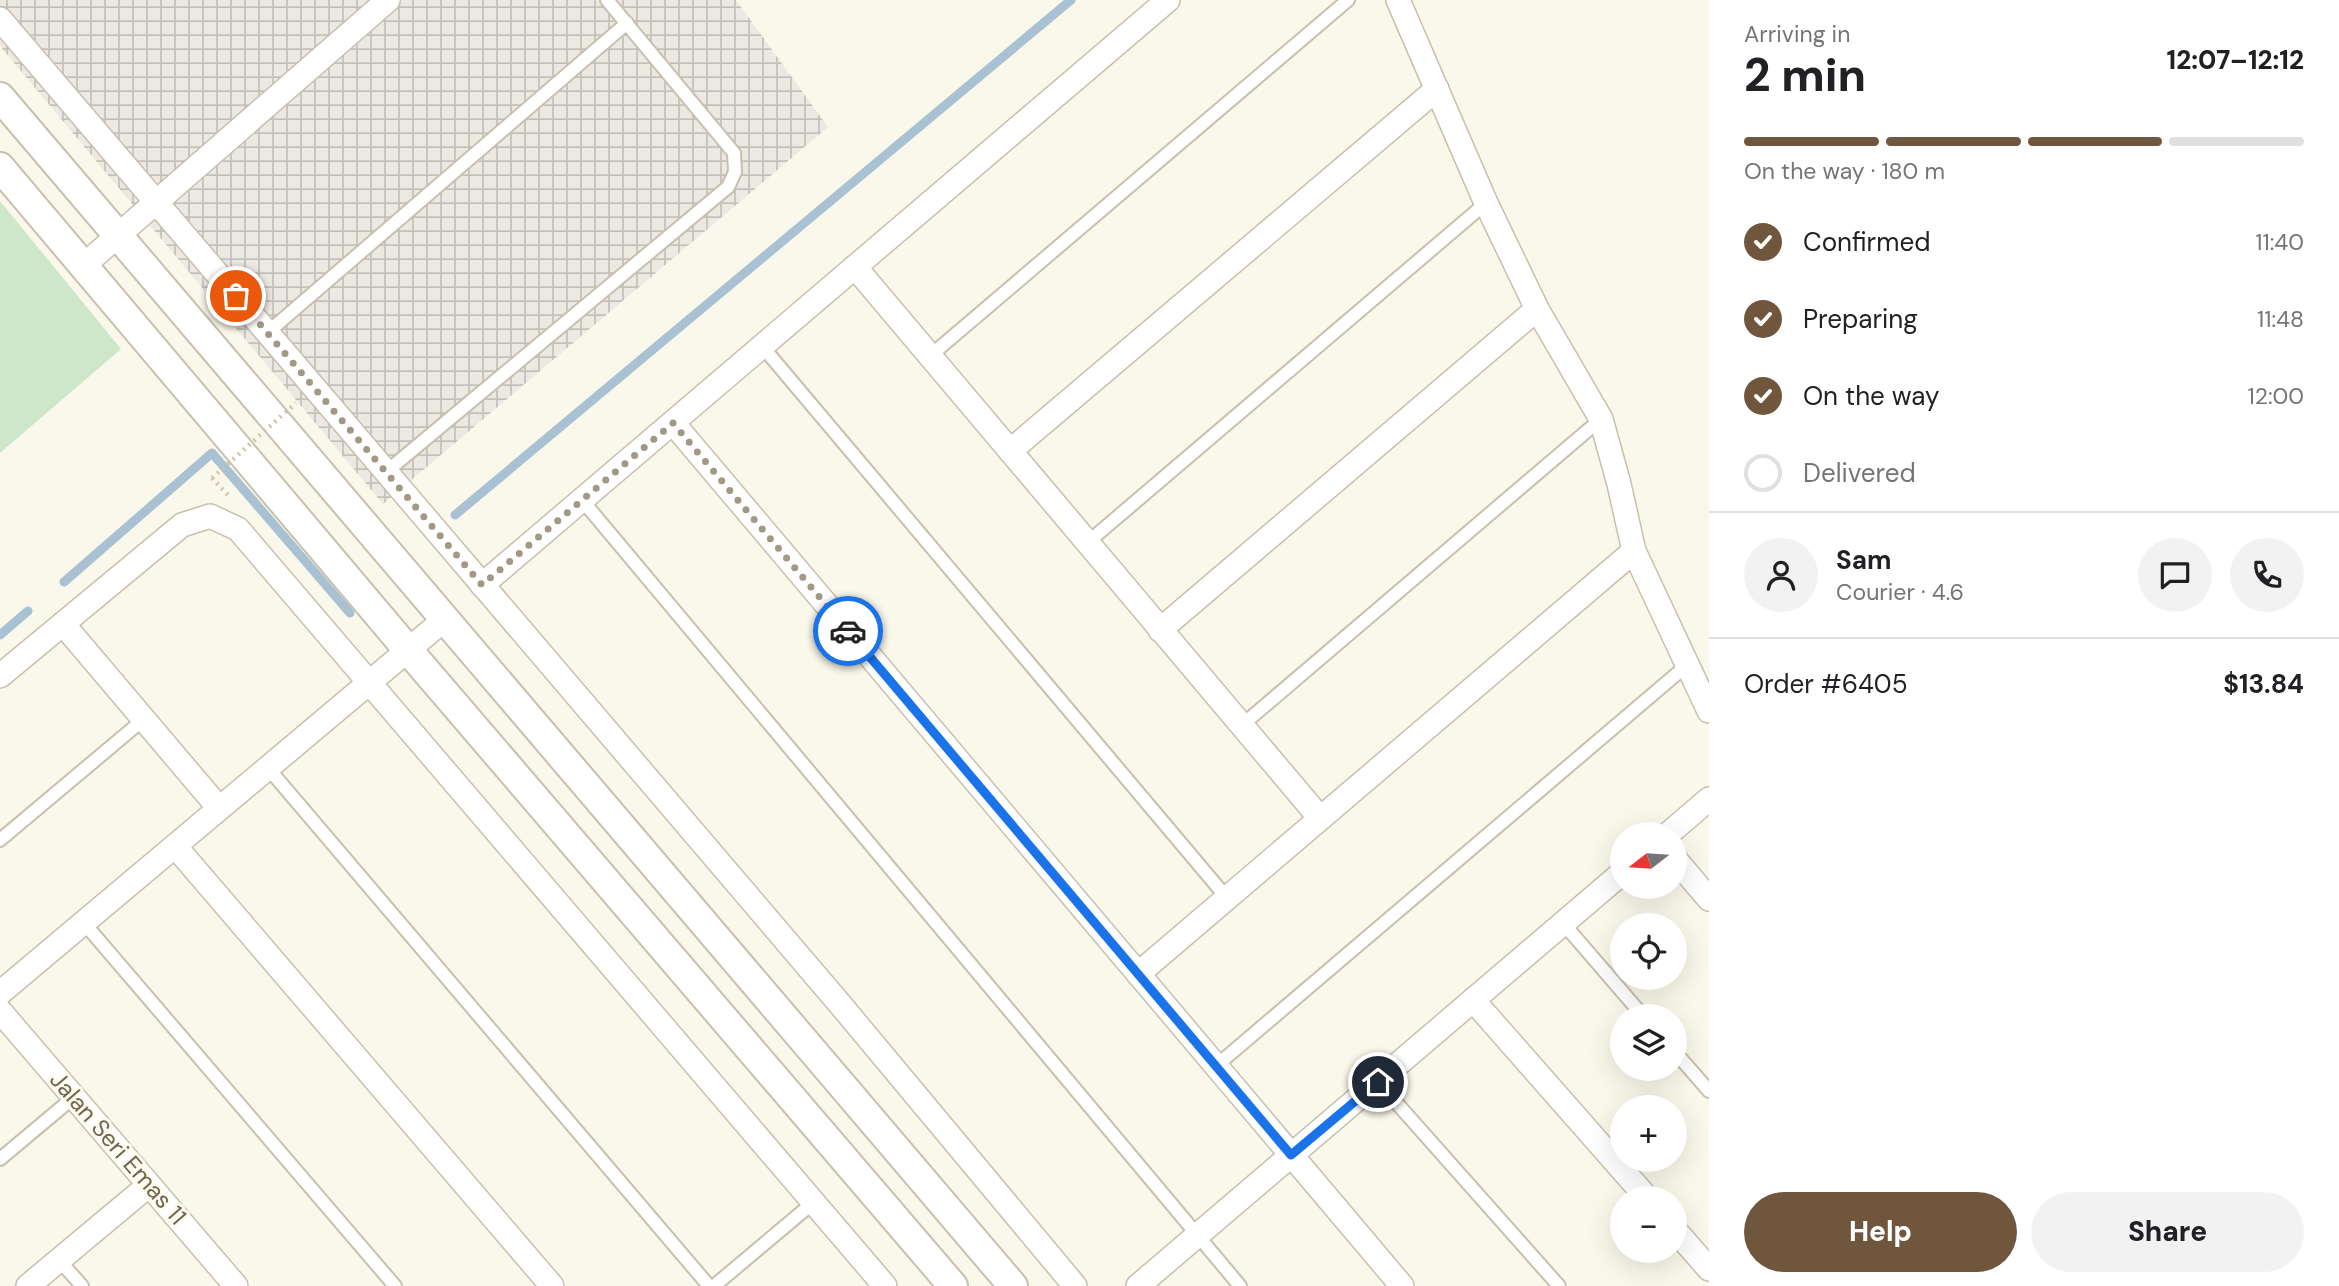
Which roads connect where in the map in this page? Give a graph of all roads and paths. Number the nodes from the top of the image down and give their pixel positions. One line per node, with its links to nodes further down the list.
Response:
1 (388, 0): 11 (street)
2 (607, 0): 7 (lane)
3 (1168, 0): 15 (street)
4 (1348, 0): 19 (lane)
5 (1398, 0): 8 (street)
6 (0, 19): 11 (street)
7 (627, 23): 17 (lane); 24 (lane)
8 (1437, 89): 12 (street); 23 (street)
9 (0, 97): 13 (street)
10 (0, 167): 14 (street)
11 (156, 202): 13 (street); 17 (street)
12 (1486, 203): 16 (street); 27 (lane)
13 (118, 235): 14 (street); 30 (street)
14 (83, 266): 33 (street)
15 (855, 267): 18 (street); 19 (street)
16 (1537, 309): 21 (street); 32 (street)
17 (267, 333): 24 (street)
18 (762, 346): 22 (street); 49 (lane)
19 (930, 356): 23 (street)
20 (296, 403): 25 (path, bridge)
21 (1601, 419): 28 (street); 39 (lane)
22 (673, 423): 26 (street); 53 (street)
23 (1010, 451): 27 (street)
24 (386, 472): 29 (street)
25 (212, 478)
26 (582, 500): 29 (street); 68 (lane)
27 (1087, 542): 32 (street)
28 (1634, 551): 34 (street); 43 (street)
29 (482, 585): 81 (street)
30 (444, 619): 33 (street); 80 (street)
31 (64, 624): 35 (street); 36 (street); 38 (street)
32 (1160, 630): 39 (street)
33 (408, 650): 36 (street); 79 (street)
34 (1686, 666): 37 (street); 58 (lane)
35 (0, 677)
36 (370, 682): 40 (street); 67 (street)
37 (1709, 711)
38 (144, 719): 42 (street); 45 (lane)
39 (1241, 726): 43 (street)
40 (268, 768): 42 (street); 77 (lane)
41 (1709, 799): 44 (street)
42 (219, 808): 46 (street)
43 (1320, 818): 49 (street)
44 (1682, 822)
45 (0, 840)
46 (175, 846): 51 (street); 76 (street)
47 (1687, 873): 50 (street)
48 (1610, 883): 52 (street)
49 (1227, 898): 53 (street)
50 (1709, 899)
51 (83, 923): 54 (street); 75 (lane)
52 (1563, 923): 55 (street); 56 (lane)
53 (1138, 974): 58 (street)
54 (0, 993)
55 (1473, 1000): 60 (street); 66 (street)
56 (1633, 1004)
57 (0, 1011): 62 (street, Jalan Seri Emas 11)
58 (1216, 1066): 63 (street)
59 (1687, 1066): 61 (lane)
60 (1378, 1082): 63 (street); 85 (lane)
61 (1709, 1091)
62 (74, 1097): 64 (lane); 65 (street, Jalan Seri Emas 11)
63 (1291, 1155): 68 (street); 84 (street)
64 (0, 1159)
65 (149, 1185): 70 (street); 74 (street, Jalan Seri Emas 11)
66 (1637, 1186)
67 (814, 1202): 77 (lane); 78 (street)
68 (1197, 1236): 82 (street); 83 (lane)
69 (1687, 1244): 71 (street)
70 (60, 1260): 72 (street); 73 (lane)
71 (1709, 1269)
72 (28, 1286)
73 (82, 1286)
74 (236, 1286)
75 (395, 1286)
76 (552, 1286)
77 (712, 1286)
78 (885, 1286)
79 (953, 1286)
80 (1013, 1286)
81 (1075, 1286)
82 (1138, 1286)
83 (1240, 1286)
84 (1402, 1286)
85 (1559, 1286)

